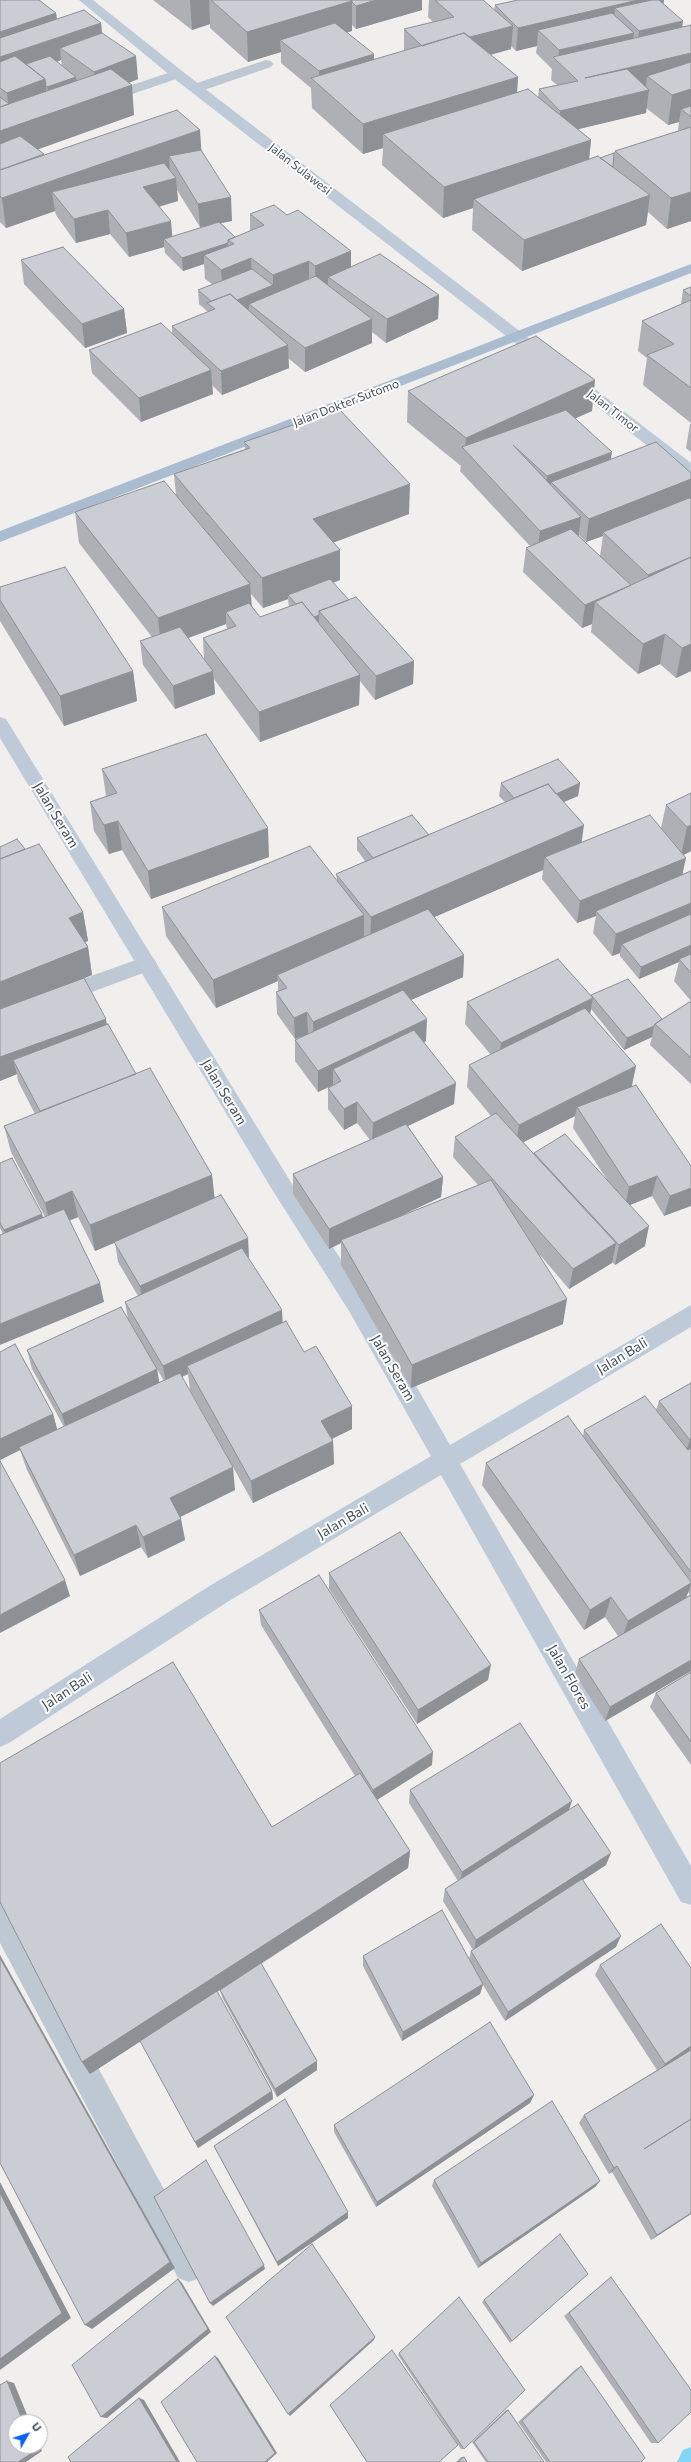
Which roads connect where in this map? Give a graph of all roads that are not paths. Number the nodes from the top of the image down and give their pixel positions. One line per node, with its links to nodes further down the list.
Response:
1 (85, 0): 3 (main road, Jalan Sulawesi)
2 (266, 64): 4 (street)
3 (177, 74): 4 (main road, Jalan Sulawesi); 5 (street)
4 (196, 88): 7 (main road, Jalan Sulawesi)
5 (88, 104)
6 (691, 268): 7 (main road, Jalan Dokter Sutomo)
7 (516, 337): 8 (main road, Jalan Timor); 9 (main road, Jalan Dokter Sutomo)
8 (691, 471)
9 (0, 537)
10 (0, 723): 11 (main road, Jalan Seram)
11 (147, 964): 12 (street); 14 (main road, Jalan Seram)
12 (44, 1001)
13 (691, 1315): 14 (main road, Jalan Bali)
14 (446, 1461): 15 (main road, Jalan Bali); 16 (main road, Jalan Flores)
15 (0, 1734)
16 (691, 1892)
17 (0, 1915): 18 (street)
18 (189, 2267)

